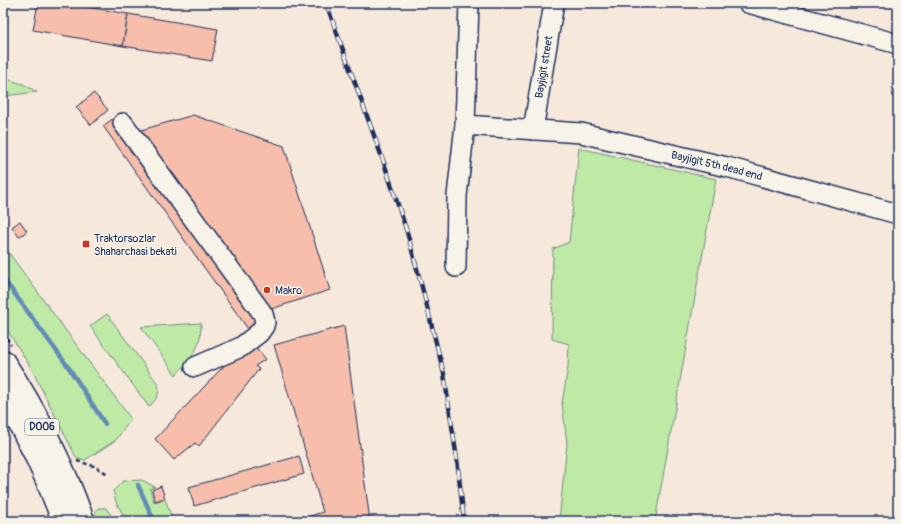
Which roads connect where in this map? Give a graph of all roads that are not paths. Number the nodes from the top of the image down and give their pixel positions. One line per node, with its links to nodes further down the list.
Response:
1 (469, 3): 6 (street)
2 (554, 3): 7 (street, Bayjigit street)
3 (748, 3): 4 (street)
4 (898, 44)
5 (123, 123): 11 (street)
6 (465, 125): 7 (street, Bayjigit 5th dead end); 9 (street)
7 (534, 130): 8 (street, Bayjigit 5th dead end)
8 (898, 214)
9 (456, 267)
10 (3, 361): 13 (main road, D006)
11 (195, 367)
12 (3, 395): 13 (main road, D006)
13 (64, 507): 14 (main road, D006)
14 (83, 521)

